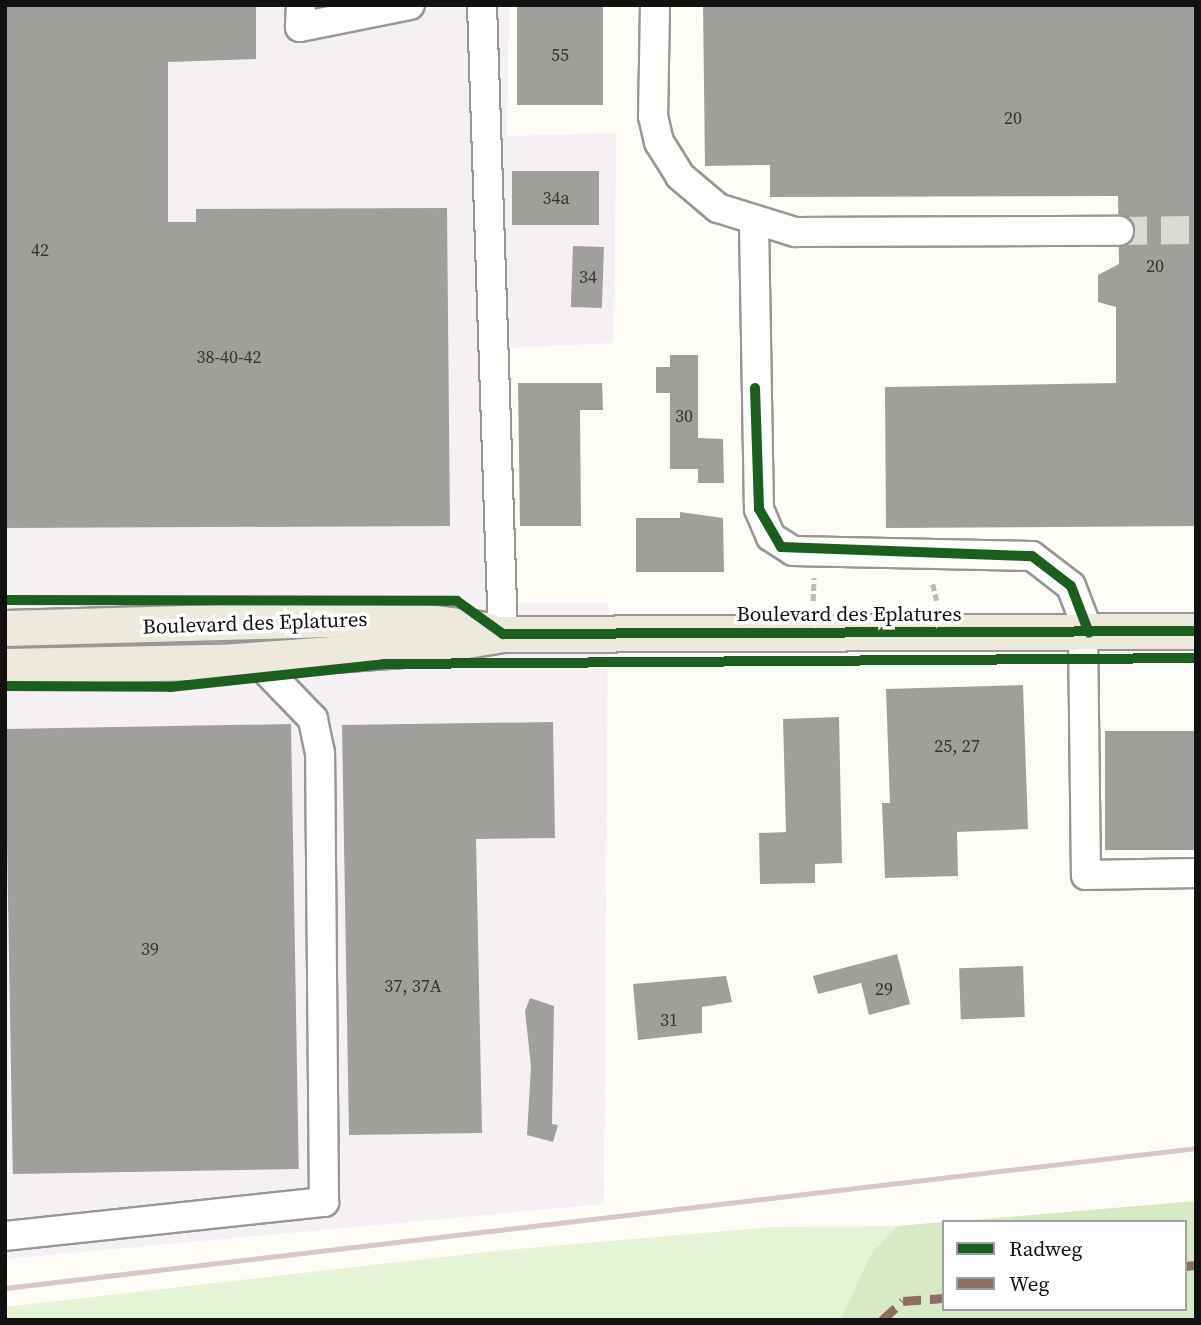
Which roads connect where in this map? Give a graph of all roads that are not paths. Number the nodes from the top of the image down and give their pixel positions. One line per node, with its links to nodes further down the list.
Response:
1 (301, 5): 2 (street)
2 (410, 5)
3 (482, 5): 10 (street)
4 (655, 5): 5 (street)
5 (754, 224): 6 (street); 9 (street)
6 (1119, 230)
7 (5, 628): 10 (main road, Boulevard des Eplatures)
8 (1196, 631): 9 (main road, Boulevard des Eplatures)
9 (1086, 632): 10 (main road, Boulevard des Eplatures); 13 (street)
10 (503, 634): 11 (main road, Boulevard des Eplatures)
11 (254, 658): 12 (main road, Boulevard des Eplatures); 14 (street)
12 (5, 666)
13 (1196, 873)
14 (5, 1236)

